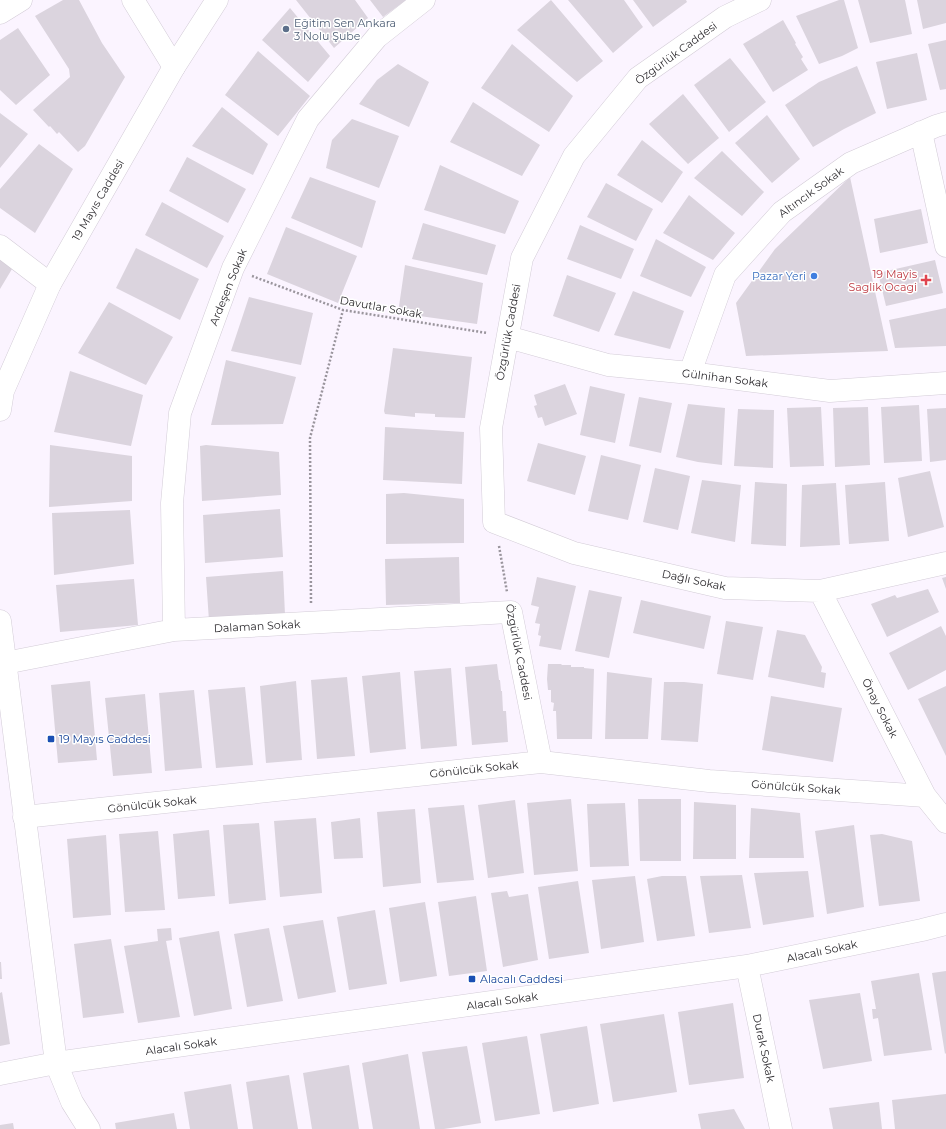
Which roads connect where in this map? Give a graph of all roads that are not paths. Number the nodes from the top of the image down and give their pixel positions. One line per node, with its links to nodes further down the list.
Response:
1 (21, 0): 6 (street)
2 (133, 0): 7 (street)
3 (216, 0): 7 (street, 19 Mayıs Caddesi)
4 (424, 0): 22 (street, Ardeşen Sokak)
5 (760, 0): 13 (street, Özgürlük Caddesi)
6 (0, 13)
7 (174, 67): 12 (street, 19 Mayıs Caddesi)
8 (946, 123): 9 (street, Altıncık Sokak)
9 (921, 132): 11 (street); 14 (street, Altıncık Sokak)
10 (0, 246): 12 (street)
11 (946, 246)
12 (50, 284): 16 (street, 19 Mayıs Caddesi)
13 (508, 336): 14 (street, Gülnihan Sokak); 17 (street, Özgürlük Caddesi)
14 (690, 373): 15 (street, Gülnihan Sokak)
15 (946, 383)
16 (0, 410)
17 (494, 522): 19 (street, Dağlı Sokak)
18 (946, 563): 19 (street, Dağlı Sokak)
19 (820, 591): 25 (street, Önay Sokak)
20 (511, 612): 22 (street, Dalaman Sokak); 24 (street, Özgürlük Caddesi)
21 (0, 621): 23 (street)
22 (174, 630): 23 (street, Dalaman Sokak)
23 (5, 663): 26 (street)
24 (541, 762): 25 (street, Gönülcük Sokak); 26 (street, Gönülcük Sokak)
25 (924, 796): 27 (street, Önay Sokak)
26 (24, 817): 30 (street)
27 (946, 822)
28 (946, 924): 29 (street, Alacalı Sokak)
29 (747, 966): 30 (street, Alacalı Sokak); 35 (street, Durak Sokak)
30 (56, 1063): 31 (street, Alacalı Sokak); 32 (street)
31 (0, 1074)
32 (72, 1102): 33 (street); 34 (street)
33 (75, 1129)
34 (89, 1129)
35 (781, 1129)

